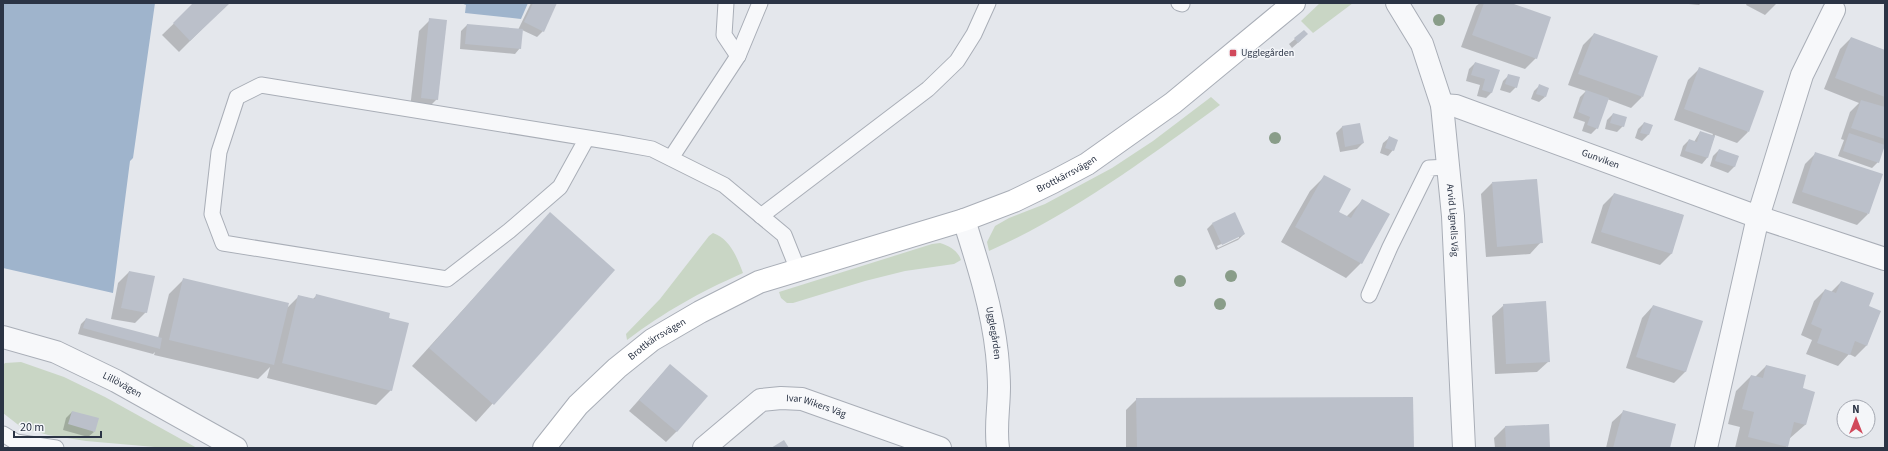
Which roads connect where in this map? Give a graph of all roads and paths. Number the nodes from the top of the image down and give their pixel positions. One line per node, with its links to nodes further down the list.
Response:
1 (726, 3): 7 (lane)
2 (760, 3): 7 (lane)
3 (988, 3): 12 (lane)
4 (1294, 3): 14 (street, Brottkärrsvägen)
5 (1397, 3): 8 (street, Arvid Lignells Väg)
6 (1834, 10): 13 (street)
7 (738, 56): 10 (lane)
8 (1442, 105): 11 (street, Arvid Lignells Väg); 13 (street, Gunviken)
9 (587, 138): 9 (lane); 10 (lane)
10 (671, 158): 12 (lane)
11 (1449, 167): 17 (lane); 26 (street, Arvid Lignells Väg)
12 (761, 216): 16 (lane)
13 (1758, 216): 15 (street, Gunviken); 27 (street)
14 (964, 220): 16 (street, Brottkärrsvägen); 25 (street, Ugglegården)
15 (1885, 259)
16 (798, 270): 22 (street, Brottkärrsvägen)
17 (1369, 295)
18 (3, 337): 21 (street, Lillövägen)
19 (3, 434): 20 (lane)
20 (56, 448)
21 (236, 448)
22 (544, 448)
23 (704, 448): 24 (street, Ivar Wikers Väg)
24 (940, 448)
25 (998, 448)
26 (1464, 448)
27 (1706, 448)

